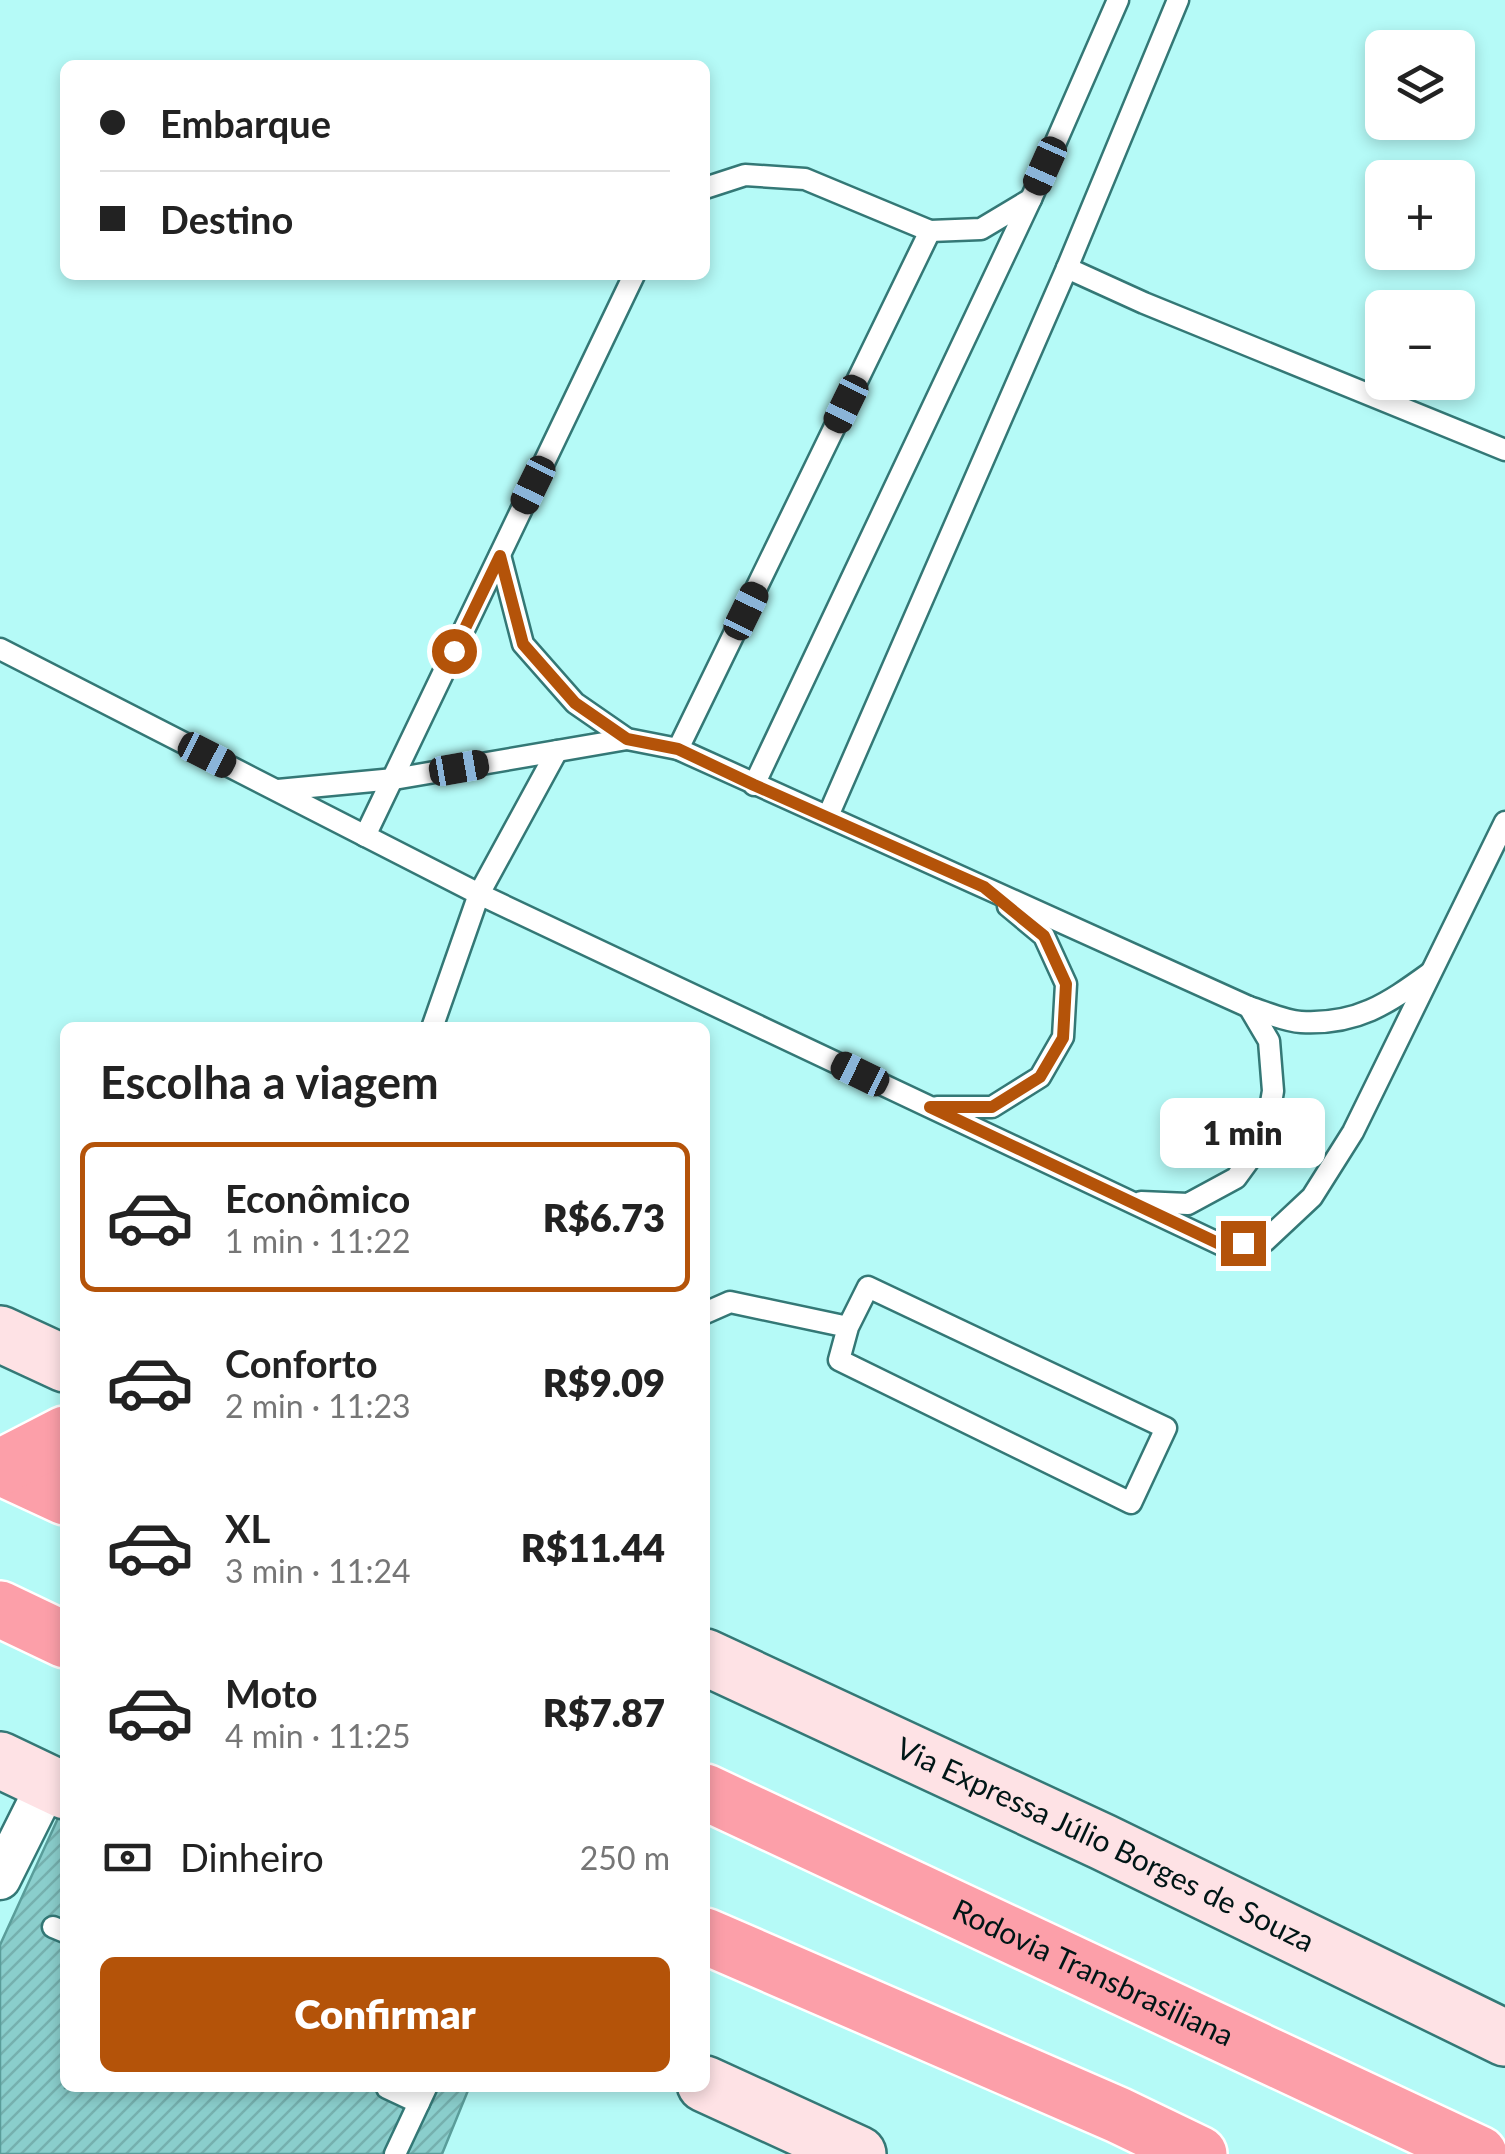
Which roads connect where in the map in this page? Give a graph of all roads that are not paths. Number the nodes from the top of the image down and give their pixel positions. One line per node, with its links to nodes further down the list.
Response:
1 (1118, 0): 4 (lane)
2 (1176, 1): 6 (lane)
3 (710, 186): 5 (lane)
4 (1031, 198): 5 (lane); 15 (lane)
5 (930, 231): 12 (lane)
6 (1066, 268): 8 (lane); 17 (lane)
7 (632, 280): 9 (lane)
8 (1505, 450)
9 (500, 556): 11 (lane); 14 (lane)
10 (0, 649): 16 (lane)
11 (627, 739): 12 (lane); 13 (lane)
12 (678, 749): 15 (lane)
13 (557, 751): 14 (lane); 21 (lane)
14 (394, 779): 16 (lane); 19 (lane)
15 (754, 785): 17 (lane)
16 (276, 790): 19 (lane)
17 (828, 816): 20 (lane)
18 (1505, 822): 22 (lane)
19 (365, 836): 21 (lane)
20 (984, 887): 23 (lane); 25 (lane)
21 (479, 894): 24 (lane); 25 (lane)
22 (1433, 971): 23 (lane); 26 (lane)
23 (1248, 1007): 26 (lane)
24 (434, 1022)
25 (930, 1107): 26 (lane)
26 (1129, 1201)
27 (710, 1292): 28 (lane)
28 (730, 1302): 29 (lane); 30 (lane)
29 (710, 1310)
30 (848, 1327): 30 (lane)
31 (0, 1334): 32 (main road)
32 (60, 1362)
33 (60, 1437): 34 (highway)
34 (0, 1467): 35 (highway)
35 (60, 1496)
36 (0, 1610): 37 (highway)
37 (60, 1638)
38 (710, 1660): 44 (main road, Via Expressa Júlio Borges de Souza)
39 (0, 1760): 40 (main road)
40 (57, 1787): 42 (street)
41 (710, 1794): 50 (highway, Rodovia Transbrasiliana)
42 (0, 1879)
43 (710, 1938): 49 (highway)
44 (1505, 2038)
45 (710, 2086): 48 (main road)
46 (422, 2095): 47 (lane)
47 (395, 2154)
48 (858, 2154)
49 (1200, 2154)
50 (1480, 2154)

